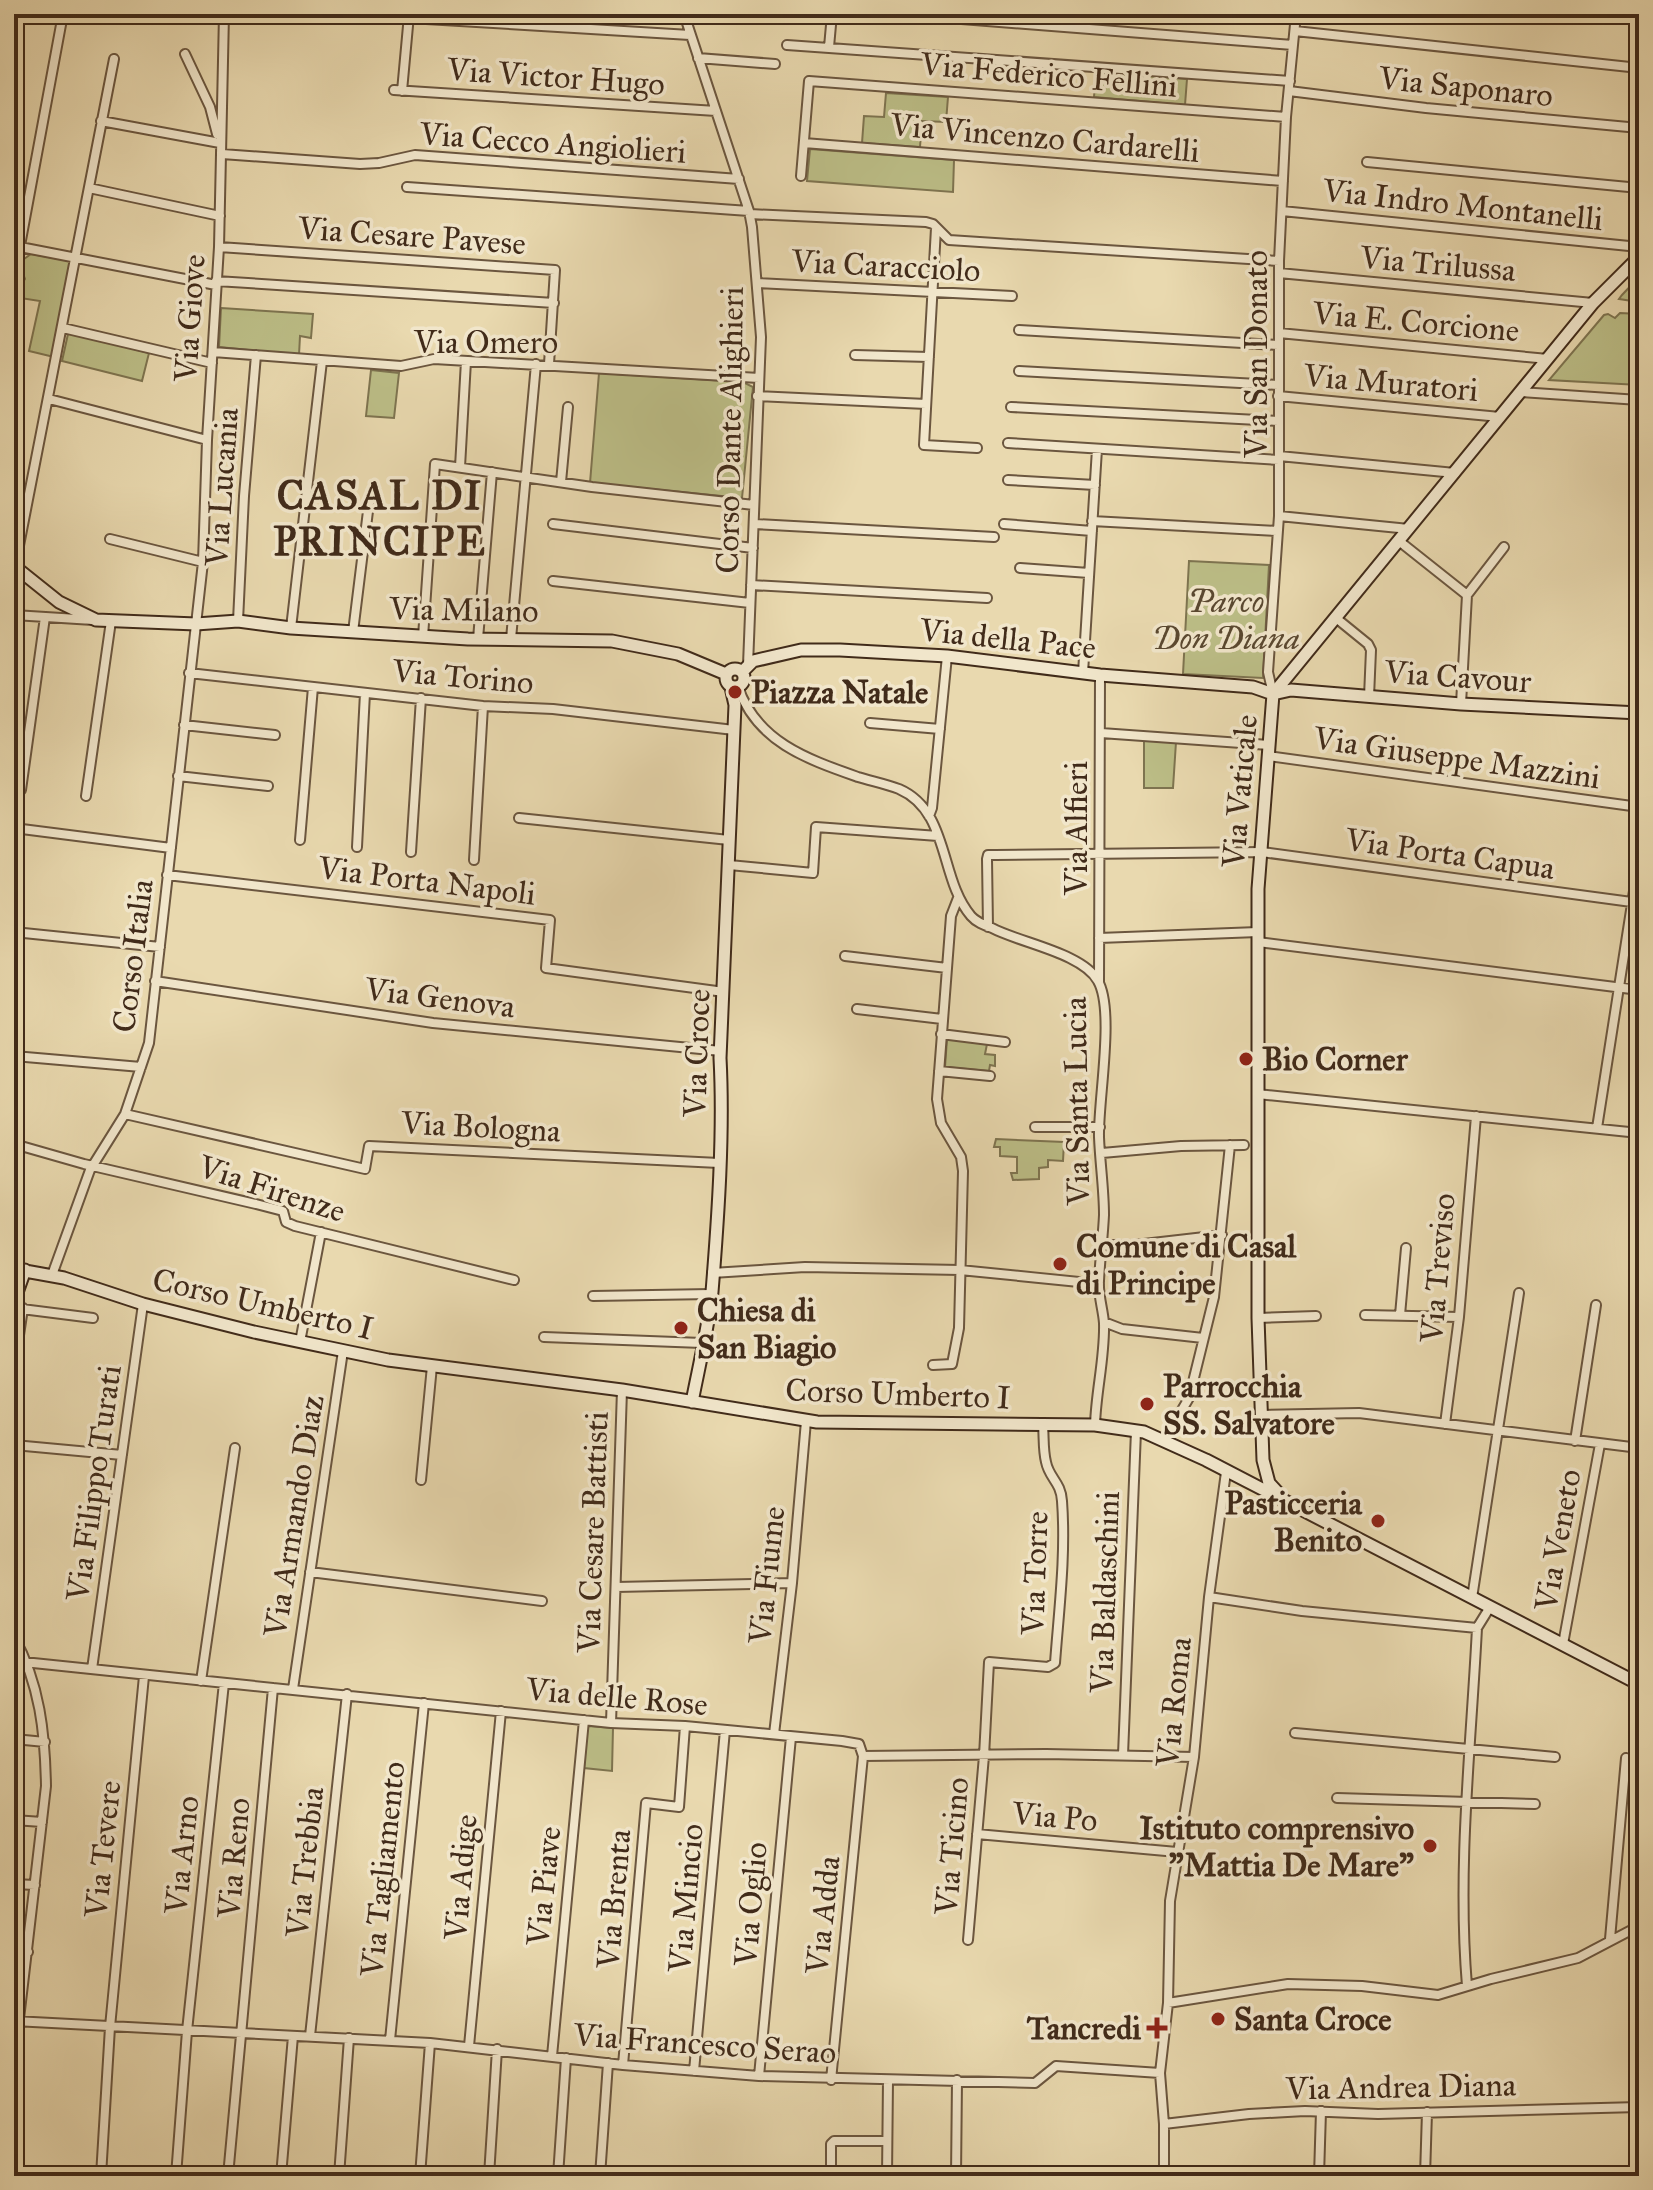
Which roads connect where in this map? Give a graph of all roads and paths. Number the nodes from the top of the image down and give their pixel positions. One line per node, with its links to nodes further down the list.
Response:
1 (63, 14): 37 (street)
2 (224, 14): 23 (street, Via Giove)
3 (684, 14): 9 (street, Corso Dante Alighieri)
4 (832, 14): 12 (street)
5 (898, 14): 11 (street)
6 (1296, 14): 8 (street, Via San Donato)
7 (409, 16): 9 (street); 19 (street, Via Victor Hugo)
8 (1295, 31): 11 (street, Via San Donato); 17 (street)
9 (690, 35): 14 (street, Corso Dante Alighieri)
10 (787, 45): 12 (street, Via Saponaro)
11 (1293, 45): 18 (street, Via San Donato)
12 (829, 47): 18 (street, Via Saponaro)
13 (185, 54): 23 (street)
14 (698, 58): 16 (street); 19 (street, Corso Dante Alighieri)
15 (114, 59): 21 (street)
16 (775, 64)
17 (1639, 68)
18 (1289, 86): 20 (street, Via San Donato); 22 (street, Via Saponaro)
19 (716, 111): 28 (street, Corso Dante Alighieri)
20 (1286, 117): 24 (street, Via Federico Fellini); 29 (street, Via San Donato)
21 (101, 121): 23 (street); 31 (street)
22 (1639, 128)
23 (220, 143): 25 (street, Via Giove)
24 (804, 143): 27 (street); 29 (street, Via Vincenzo Cardarelli)
25 (222, 154): 28 (street, Via Cecco Angiolieri); 35 (street, Via Giove)
26 (1367, 162): 32 (street)
27 (801, 176)
28 (739, 179): 34 (street, Corso Dante Alighieri)
29 (1283, 181): 33 (street, Via San Donato)
30 (407, 187): 34 (street)
31 (89, 188): 35 (street); 41 (street)
32 (1639, 188)
33 (1282, 211): 39 (street, Via Indro Montanelli); 42 (street, Via San Donato)
34 (750, 213): 36 (street); 46 (street, Corso Dante Alighieri)
35 (220, 216): 38 (street, Via Giove)
36 (936, 227): 42 (street); 47 (street)
37 (20, 247): 41 (street); 44 (street)
38 (219, 247): 45 (street, Via Giove); 49 (street, Via Cesare Pavese)
39 (1639, 247)
40 (1639, 257): 50 (street, Via Vaticale)
41 (76, 259): 45 (street); 51 (street)
42 (1279, 261): 43 (street, Via San Donato)
43 (1279, 273): 50 (street, Via Trilussa); 53 (street, Via San Donato)
44 (14, 278)
45 (216, 283): 49 (street); 55 (street, Via Giove)
46 (757, 283): 47 (street, Via Caracciolo); 66 (street, Corso Dante Alighieri)
47 (933, 292): 48 (street, Via Caracciolo); 58 (street)
48 (1012, 296)
49 (554, 303): 64 (street, Via Cesare Pavese)
50 (1593, 303): 59 (street, Via Vaticale)
51 (63, 328): 62 (street); 71 (street)
52 (1019, 330): 54 (street)
53 (1279, 333): 54 (street, Via San Donato); 59 (street, Via E. Corcione)
54 (1278, 345): 67 (street, Via San Donato)
55 (213, 352): 56 (street, Via Omero); 62 (street, Via Giove)
56 (256, 355): 60 (street, Via Omero); 119 (street, Via Lucania)
57 (855, 355): 58 (street)
58 (929, 357): 73 (street)
59 (1548, 359): 68 (street, Via Vaticale)
60 (322, 361): 61 (street, Via Omero); 121 (street)
61 (466, 361): 63 (street, Via Omero); 83 (street)
62 (212, 363): 78 (street, Via Giove)
63 (536, 364): 64 (street, Via Omero); 86 (street)
64 (549, 364): 66 (street, Via Omero)
65 (1019, 371): 67 (street)
66 (759, 378): 69 (street, Corso Dante Alighieri)
67 (1278, 385): 70 (street, Via San Donato)
68 (1521, 392): 72 (street); 76 (street, Via Vaticale)
69 (757, 396): 73 (street); 91 (street, Corso Dante Alighieri)
70 (1278, 396): 76 (street, Via Muratori); 77 (street, Via San Donato)
71 (49, 399): 78 (street); 106 (street)
72 (1639, 400)
73 (926, 404): 80 (street)
74 (568, 407): 88 (street)
75 (1011, 407): 77 (street)
76 (1500, 417): 85 (street, Via Vaticale)
77 (1278, 421): 82 (street, Via San Donato)
78 (207, 440): 105 (street, Via Giove)
79 (1008, 443): 81 (street)
80 (977, 448)
81 (1097, 449): 82 (street); 89 (street)
82 (1279, 458): 85 (street); 92 (street, Via San Donato)
83 (460, 467): 84 (street); 123 (street)
84 (492, 472): 86 (street); 124 (street)
85 (1455, 473): 97 (street, Via Vaticale)
86 (527, 477): 88 (street); 125 (street)
87 (1008, 480): 89 (street)
88 (561, 482): 91 (street)
89 (1095, 485): 93 (street)
90 (369, 503): 122 (street)
91 (754, 505): 95 (street, Corso Dante Alighieri)
92 (1279, 516): 97 (street); 99 (street, Via San Donato)
93 (1092, 521): 98 (street); 99 (street)
94 (553, 524): 104 (street)
95 (755, 524): 100 (street); 104 (street, Corso Dante Alighieri)
96 (1004, 524): 98 (street)
97 (1409, 529): 102 (street, Via Vaticale)
98 (1092, 531): 108 (street)
99 (1277, 531): 135 (street, Via San Donato)
100 (994, 537)
101 (110, 539): 105 (street)
102 (1399, 541): 111 (street); 116 (street, Via Vaticale)
103 (1504, 547): 111 (street)
104 (753, 548): 110 (street, Corso Dante Alighieri)
105 (203, 562): 120 (street, Via Giove)
106 (14, 566): 117 (street)
107 (1020, 568): 108 (street)
108 (1089, 573): 129 (street)
109 (553, 581): 113 (street)
110 (751, 585): 112 (street); 113 (street, Corso Dante Alighieri)
111 (1467, 595): 138 (street)
112 (987, 598)
113 (750, 603): 127 (street, Corso Dante Alighieri)
114 (14, 615): 115 (street)
115 (45, 617): 117 (street); 150 (street)
116 (1336, 618): 135 (street, Via Vaticale); 136 (street)
117 (96, 620): 118 (street, Via Milano)
118 (111, 621): 120 (street, Via Milano); 151 (street)
119 (238, 621): 120 (street, Via Milano); 121 (street, Via Milano)
120 (196, 624): 128 (street, Corso Italia)
121 (291, 628): 122 (street, Via Milano)
122 (353, 632): 123 (street, Via Milano)
123 (423, 637): 124 (street, Via Milano)
124 (478, 639): 125 (street, Via Milano)
125 (511, 639): 130 (street, Via Milano)
126 (947, 656): 127 (street, Via della Pace); 129 (street, Via della Pace); 143 (street)
127 (745, 668): 130 (street, Via della Pace); 133 (street)
128 (189, 673): 132 (street, Via Torino); 142 (street, Corso Italia)
129 (1083, 673): 131 (street, Via della Pace)
130 (726, 674): 133 (street)
131 (1100, 675): 135 (street, Via della Pace); 145 (street, Via Alfieri)
132 (313, 687): 134 (street, Via Torino); 157 (street)
133 (735, 687): 144 (street, Via Croce); 153 (street, Via Santa Lucia)
134 (365, 693): 137 (street, Via Torino); 159 (street)
135 (1273, 694): 136 (street, Via Cavour); 147 (street, Via Vaticale)
136 (1369, 697): 138 (street, Via Cavour)
137 (421, 698): 139 (street, Via Torino); 161 (street)
138 (1461, 704): 140 (street, Via Cavour)
139 (483, 706): 144 (street, Via Torino); 165 (street)
140 (1639, 713)
141 (870, 723): 143 (street)
142 (184, 725): 146 (street); 148 (street, Corso Italia)
143 (940, 729): 153 (street)
144 (734, 730): 158 (street, Via Croce)
145 (1101, 733): 147 (street, Via Giuseppe Mazzini); 163 (street, Via Alfieri)
146 (275, 735)
147 (1268, 751): 152 (street, Via Giuseppe Mazzini); 162 (street, Via Vaticale)
148 (178, 776): 149 (street); 160 (street, Corso Italia)
149 (268, 786)
150 (21, 790)
151 (86, 796)
152 (1639, 807)
153 (929, 816): 156 (street, Via Santa Lucia)
154 (519, 818): 158 (street)
155 (14, 828): 160 (street)
156 (938, 836): 166 (street); 168 (street, Via Santa Lucia)
157 (300, 840)
158 (729, 840): 166 (street, Via Croce)
159 (357, 847)
160 (171, 848): 167 (street, Corso Italia)
161 (411, 852)
162 (1262, 852): 163 (street, Via Porta Capua); 169 (street, Via Porta Capua); 172 (street, Via Vaticale)
163 (1101, 853): 170 (street, Via Porta Capua); 173 (street, Via Alfieri)
164 (1639, 859): 169 (street)
165 (474, 860)
166 (729, 865): 181 (street, Via Croce)
167 (167, 875): 174 (street, Corso Italia); 181 (street, Via Porta Napoli)
168 (958, 898): 170 (street, Via Santa Lucia); 176 (street)
169 (1635, 903): 179 (street)
170 (988, 927): 178 (street, Via Santa Lucia)
171 (14, 932): 174 (street)
172 (1258, 937): 173 (street); 179 (street); 191 (street, Via Vaticale)
173 (1099, 938): 178 (street, Via Alfieri)
174 (160, 947): 177 (street, Corso Italia)
175 (845, 956): 176 (street)
176 (947, 968): 183 (street)
177 (155, 981): 186 (street, Via Genova); 188 (street, Corso Italia)
178 (1099, 982): 195 (street, Via Santa Lucia)
179 (1620, 987): 180 (street); 196 (street)
180 (1639, 990)
181 (724, 992): 186 (street, Via Croce)
182 (857, 1009): 183 (street)
183 (942, 1019): 184 (street)
184 (941, 1034): 185 (street); 189 (street)
185 (1005, 1042)
186 (721, 1051): 202 (street, Via Croce)
187 (14, 1056): 188 (street)
188 (141, 1067): 192 (street, Corso Italia)
189 (939, 1071): 190 (street); 209 (street)
190 (990, 1076)
191 (1257, 1094): 193 (street); 225 (street, Via Vaticale)
192 (125, 1114): 202 (street, Via Bologna); 203 (street, Corso Italia)
193 (1476, 1116): 196 (street); 223 (street, Via Treviso)
194 (1035, 1127): 195 (street)
195 (1100, 1127): 201 (street, Via Santa Lucia)
196 (1597, 1128): 197 (street)
197 (1639, 1133)
198 (14, 1144): 203 (street, Via Firenze)
199 (1230, 1145): 200 (street); 201 (street); 205 (street)
200 (1244, 1145)
201 (1102, 1153): 206 (street, Via Santa Lucia)
202 (719, 1163): 210 (street, Via Croce)
203 (94, 1165): 204 (street, Via Firenze); 211 (street, Corso Italia)
204 (321, 1232): 212 (street, Via Firenze); 229 (street)
205 (1222, 1235): 206 (street); 228 (street)
206 (1102, 1245): 213 (street, Via Santa Lucia)
207 (1406, 1248): 221 (street)
208 (19, 1270): 211 (street, Corso Umberto I); 219 (street)
209 (960, 1270): 210 (street); 213 (street); 232 (street)
210 (712, 1273): 215 (street, Via Croce)
211 (52, 1275): 217 (street, Corso Umberto I)
212 (514, 1280)
213 (1099, 1284): 226 (street, Via Santa Lucia)
214 (1519, 1293): 243 (street)
215 (711, 1294): 216 (street); 230 (street, Via Croce)
216 (593, 1296)
217 (143, 1304): 229 (street, Corso Umberto I); 250 (street, Via Filippo Turati)
218 (1596, 1305): 245 (street)
219 (17, 1306): 224 (street); 234 (street)
220 (1365, 1315): 221 (street)
221 (1400, 1315): 223 (street)
222 (1316, 1316): 225 (street)
223 (1459, 1317): 239 (street, Via Treviso)
224 (93, 1318)
225 (1258, 1318): 237 (street, Via Vaticale)
226 (1104, 1322): 228 (street); 241 (street, Via Santa Lucia)
227 (544, 1337): 230 (street)
228 (1203, 1338): 244 (street)
229 (300, 1342): 231 (street, Corso Umberto I)
230 (702, 1343): 236 (street, Via Croce)
231 (343, 1351): 233 (street, Corso Umberto I); 254 (street, Via Armando Diaz)
232 (933, 1365)
233 (432, 1366): 235 (street, Corso Umberto I); 252 (street)
234 (14, 1369)
235 (622, 1390): 236 (street, Corso Umberto I); 256 (street, Via Cesare Battisti)
236 (692, 1402): 238 (street, Corso Umberto I)
237 (1260, 1415): 239 (street); 251 (street, Via Vaticale); 253 (street, Via Vaticale)
238 (806, 1421): 240 (street, Corso Umberto I); 255 (street, Via Fiume)
239 (1445, 1424): 243 (street)
240 (1043, 1425): 241 (street, Corso Umberto I); 288 (street, Via Torre)
241 (1095, 1425): 242 (street, Corso Umberto I)
242 (1136, 1431): 244 (street, Corso Umberto I); 286 (street, Via Baldaschini)
243 (1497, 1431): 245 (street); 258 (street)
244 (1164, 1440): 251 (street, Corso Umberto I)
245 (1575, 1441): 246 (street)
246 (1600, 1444): 249 (street); 263 (street, Via Veneto)
247 (14, 1445): 250 (street)
248 (235, 1448): 268 (street)
249 (1639, 1448)
250 (122, 1455): 266 (street, Via Filippo Turati)
251 (1230, 1474): 253 (street, Corso Umberto I); 257 (street, Via Roma)
252 (421, 1480)
253 (1326, 1523): 258 (street, Corso Umberto I)
254 (310, 1572): 259 (street); 272 (street, Via Armando Diaz)
255 (792, 1583): 256 (street); 281 (street, Via Fiume)
256 (616, 1587): 277 (street, Via Cesare Battisti)
257 (1209, 1597): 261 (street); 289 (street, Via Roma)
258 (1472, 1598): 260 (street, Corso Umberto I)
259 (542, 1601)
260 (1490, 1607): 261 (street); 263 (street, Corso Umberto I)
261 (1477, 1628): 285 (street)
262 (14, 1637): 265 (street)
263 (1563, 1644): 270 (street, Corso Umberto I)
264 (14, 1661): 265 (street, Via delle Rose)
265 (28, 1662): 266 (street, Via delle Rose); 284 (street)
266 (92, 1669): 267 (street, Via delle Rose)
267 (144, 1676): 268 (street, Via delle Rose); 309 (street, Via Tevere)
268 (201, 1681): 269 (street, Via delle Rose)
269 (224, 1683): 271 (street, Via delle Rose); 310 (street, Via Arno)
270 (1639, 1684)
271 (273, 1688): 272 (street, Via delle Rose); 311 (street, Via Reno)
272 (293, 1689): 273 (street, Via delle Rose)
273 (347, 1694): 274 (street, Via delle Rose); 313 (street, Via Trebbia)
274 (424, 1703): 275 (street, Via delle Rose); 315 (street, Via Tagliamento)
275 (501, 1711): 276 (street, Via delle Rose); 317 (street, Via Adige)
276 (584, 1720): 277 (street, Via delle Rose); 319 (street, Via Piave)
277 (611, 1723): 278 (street, Via delle Rose)
278 (685, 1726): 279 (street, Via delle Rose); 323 (street, Via Brenta)
279 (725, 1730): 281 (street, Via delle Rose); 324 (street, Via Mincio)
280 (1295, 1733): 285 (street)
281 (774, 1734): 282 (street, Via delle Rose)
282 (791, 1737): 287 (street, Via delle Rose); 326 (street, Via Oglio)
283 (14, 1739): 284 (street)
284 (45, 1742): 296 (street)
285 (1471, 1748): 290 (street); 293 (street)
286 (1123, 1755): 288 (street, Via delle Rose); 289 (street, Via delle Rose)
287 (863, 1756): 288 (street, Via delle Rose); 327 (street, Via Adda)
288 (984, 1756): 297 (street, Via Ticino)
289 (1194, 1757): 298 (street, Via Roma)
290 (1555, 1757)
291 (1626, 1758): 302 (street)
292 (1337, 1798): 293 (street)
293 (1467, 1801): 294 (street); 306 (street)
294 (1535, 1804)
295 (14, 1820): 296 (street)
296 (42, 1822): 300 (street)
297 (977, 1834): 298 (street, Via Po); 303 (street, Via Ticino)
298 (1177, 1852): 307 (street, Via Roma)
299 (14, 1884): 300 (street)
300 (35, 1885): 305 (street)
301 (1639, 1926): 302 (street)
302 (1610, 1939): 306 (street)
303 (968, 1940)
304 (14, 1950): 305 (street)
305 (28, 1952): 308 (street)
306 (1467, 1986): 307 (street)
307 (1168, 2003): 325 (street, Via Roma)
308 (17, 2021): 309 (street, Via Francesco Serao); 321 (street)
309 (110, 2027): 310 (street, Via Francesco Serao); 335 (street, Via Tevere)
310 (187, 2031): 311 (street, Via Francesco Serao); 336 (street, Via Arno)
311 (241, 2033): 312 (street, Via Francesco Serao); 337 (street, Via Reno)
312 (293, 2036): 313 (street, Via Francesco Serao); 338 (street)
313 (310, 2036): 314 (street, Via Francesco Serao)
314 (349, 2038): 315 (street, Via Francesco Serao); 339 (street)
315 (390, 2040): 316 (street, Via Francesco Serao)
316 (430, 2043): 317 (street, Via Francesco Serao); 340 (street)
317 (469, 2046): 318 (street, Via Francesco Serao)
318 (497, 2049): 319 (street, Via Francesco Serao); 341 (street)
319 (552, 2056): 320 (street, Via Francesco Serao)
320 (566, 2058): 322 (street, Via Francesco Serao); 342 (street)
321 (14, 2062)
322 (608, 2063): 323 (street, Via Francesco Serao); 343 (street)
323 (623, 2065): 324 (street, Via Francesco Serao)
324 (694, 2071): 326 (street, Via Francesco Serao)
325 (1160, 2073): 329 (street, Via Francesco Serao); 333 (street, Via Roma)
326 (759, 2076): 327 (street, Via Francesco Serao)
327 (831, 2080): 328 (street, Via Francesco Serao)
328 (888, 2080): 329 (street, Via Francesco Serao); 334 (street)
329 (957, 2080): 346 (street)
330 (1639, 2107): 332 (street, Via Andrea Diana)
331 (1321, 2111): 332 (street, Via Andrea Diana); 333 (street, Via Andrea Diana); 348 (street)
332 (1427, 2112): 349 (street)
333 (1164, 2124): 347 (street, Via Roma)
334 (887, 2141): 344 (street); 345 (street)
335 (101, 2176)
336 (176, 2176)
337 (228, 2176)
338 (281, 2176)
339 (339, 2176)
340 (420, 2176)
341 (489, 2176)
342 (558, 2176)
343 (600, 2176)
344 (831, 2176)
345 (887, 2176)
346 (956, 2176)
347 (1164, 2176)
348 (1319, 2176)
349 (1425, 2176)

